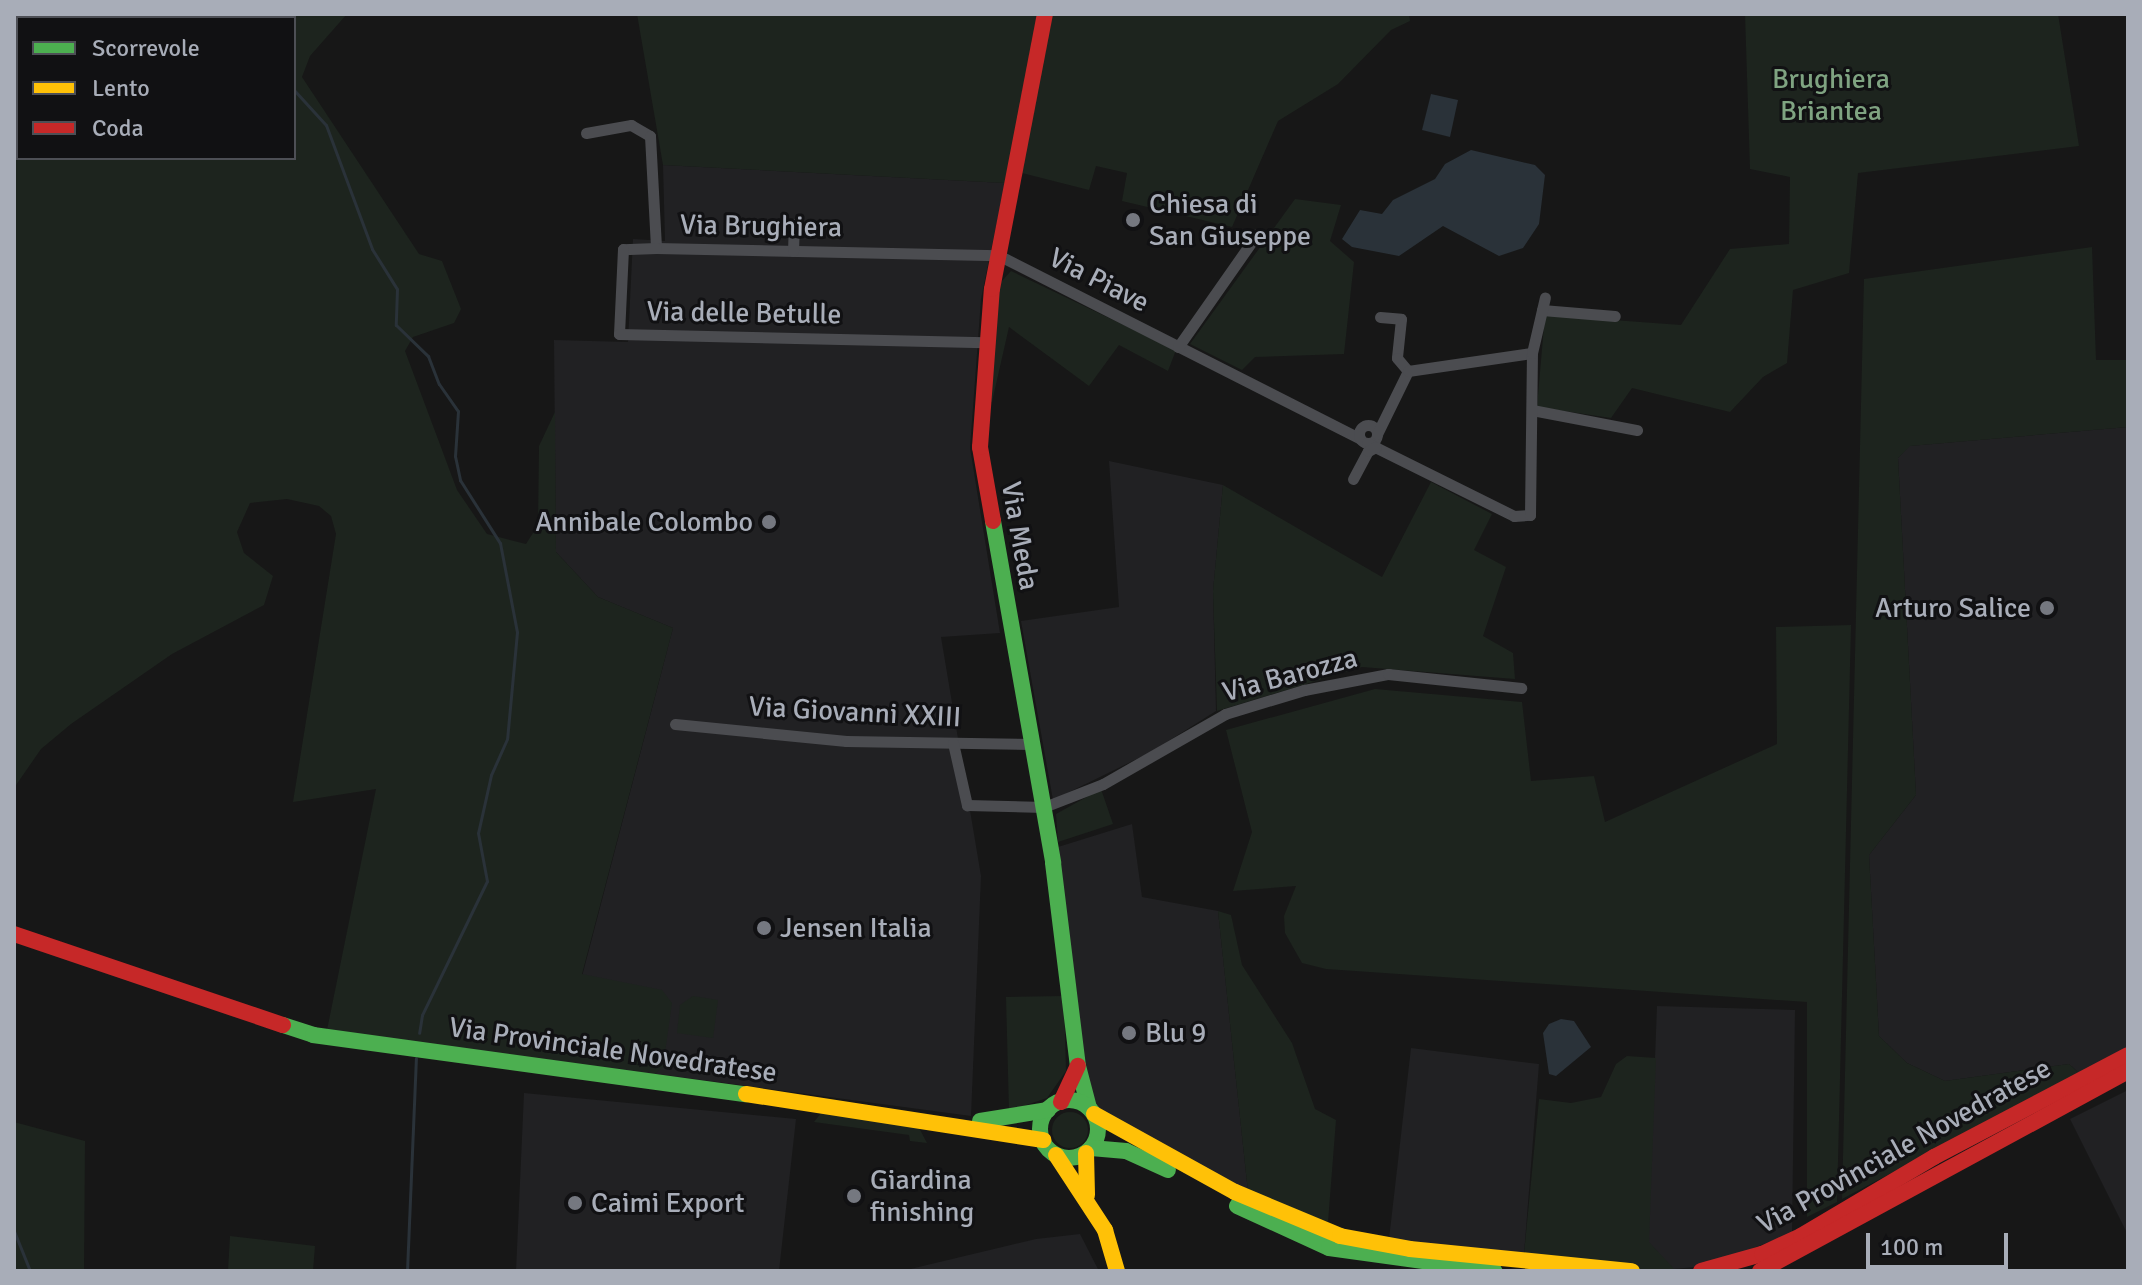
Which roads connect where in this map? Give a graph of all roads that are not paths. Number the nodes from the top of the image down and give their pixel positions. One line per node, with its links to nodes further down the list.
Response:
1 (1045, 14): 7 (main road, Via Meda)
2 (586, 133): 5 (street, Via Brughiera)
3 (794, 224): 6 (street)
4 (1257, 234): 13 (street)
5 (656, 248): 6 (street, Via Brughiera); 12 (street, Via delle Betulle)
6 (793, 251): 7 (street, Via Brughiera)
7 (998, 255): 12 (main road, Via Meda); 13 (street, Via Piave)
8 (1545, 297): 9 (street)
9 (1542, 310): 10 (street); 14 (street)
10 (1615, 316)
11 (1380, 317): 15 (street)
12 (985, 342): 23 (main road, Via Meda)
13 (1178, 347): 18 (street, Via Piave)
14 (1532, 353): 15 (street); 16 (street)
15 (1408, 371): 18 (street)
16 (1532, 410): 17 (street); 18 (street, Via Piave)
17 (1637, 430)
18 (1369, 434): 19 (street)
19 (1353, 479)
20 (1521, 688): 24 (street, Via Barozza)
21 (675, 724): 22 (street, Via Giovanni XXIII)
22 (953, 743): 23 (street, Via Giovanni XXIII); 24 (street)
23 (1033, 744): 24 (main road, Via Meda)
24 (1044, 807): 27 (main road, Via Meda)
25 (14, 934): 31 (main road, Via Provinciale Novedratese)
26 (2128, 1055): 39 (main road, Via Provinciale Novedratese)
27 (1078, 1066): 29 (main road); 30 (main road, Via Meda)
28 (2128, 1071): 40 (main road, Via Provinciale Novedratese)
29 (1054, 1106): 30 (main road); 31 (main road, Via Provinciale Novedratese); 32 (main road)
30 (1091, 1111): 33 (main road); 38 (main road)
31 (957, 1123): 32 (main road, Via Provinciale Novedratese)
32 (1043, 1140): 34 (main road)
33 (1089, 1150): 34 (main road); 35 (main road); 37 (main road)
34 (1056, 1155): 35 (main road)
35 (1088, 1200): 36 (main road)
36 (1117, 1271)
37 (1494, 1271)
38 (1632, 1271)
39 (1701, 1271)
40 (1760, 1271)

